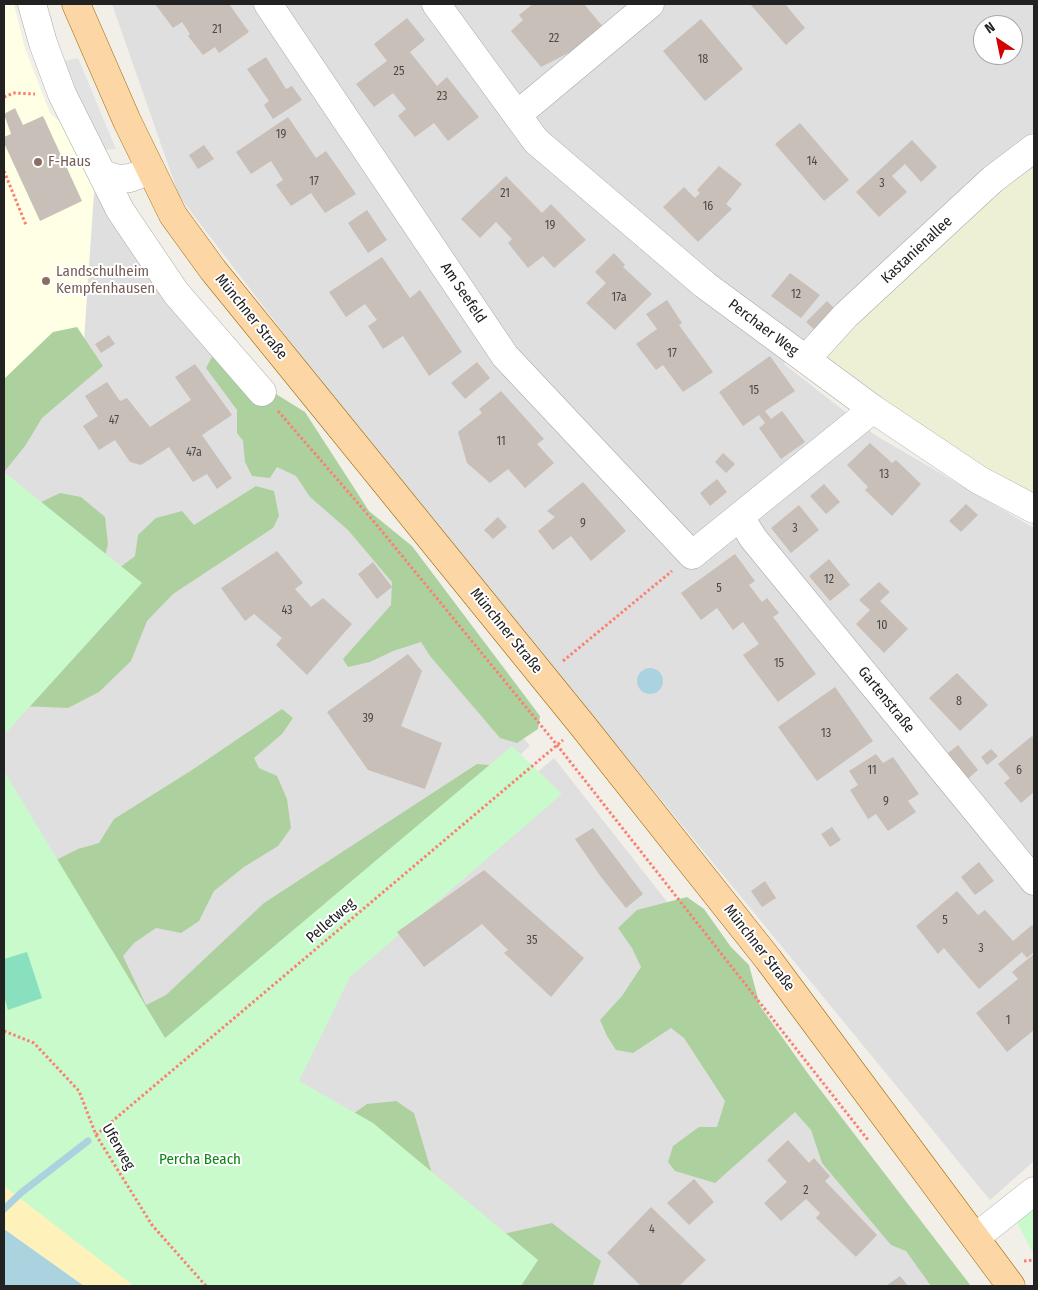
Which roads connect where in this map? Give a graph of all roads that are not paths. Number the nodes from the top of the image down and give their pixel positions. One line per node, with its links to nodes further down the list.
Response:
1 (32, 4): 9 (street)
2 (76, 4): 8 (main road, Münchner Straße)
3 (268, 4): 14 (street, Am Seefeld)
4 (436, 4): 6 (street, Perchaer Weg)
5 (650, 4): 6 (street)
6 (517, 115): 10 (street, Perchaer Weg)
7 (1034, 148): 10 (street, Kastanienallee)
8 (151, 170): 9 (street); 17 (main road, Münchner Straße)
9 (103, 174): 11 (street)
10 (806, 359): 12 (street, Perchaer Weg)
11 (262, 392)
12 (873, 409): 13 (street, Perchaer Weg); 14 (street)
13 (1034, 509)
14 (740, 517): 15 (street, Gartenstraße)
15 (1034, 881)
16 (1034, 1191): 17 (street)
17 (976, 1237): 18 (main road, Münchner Straße)
18 (1011, 1286)

